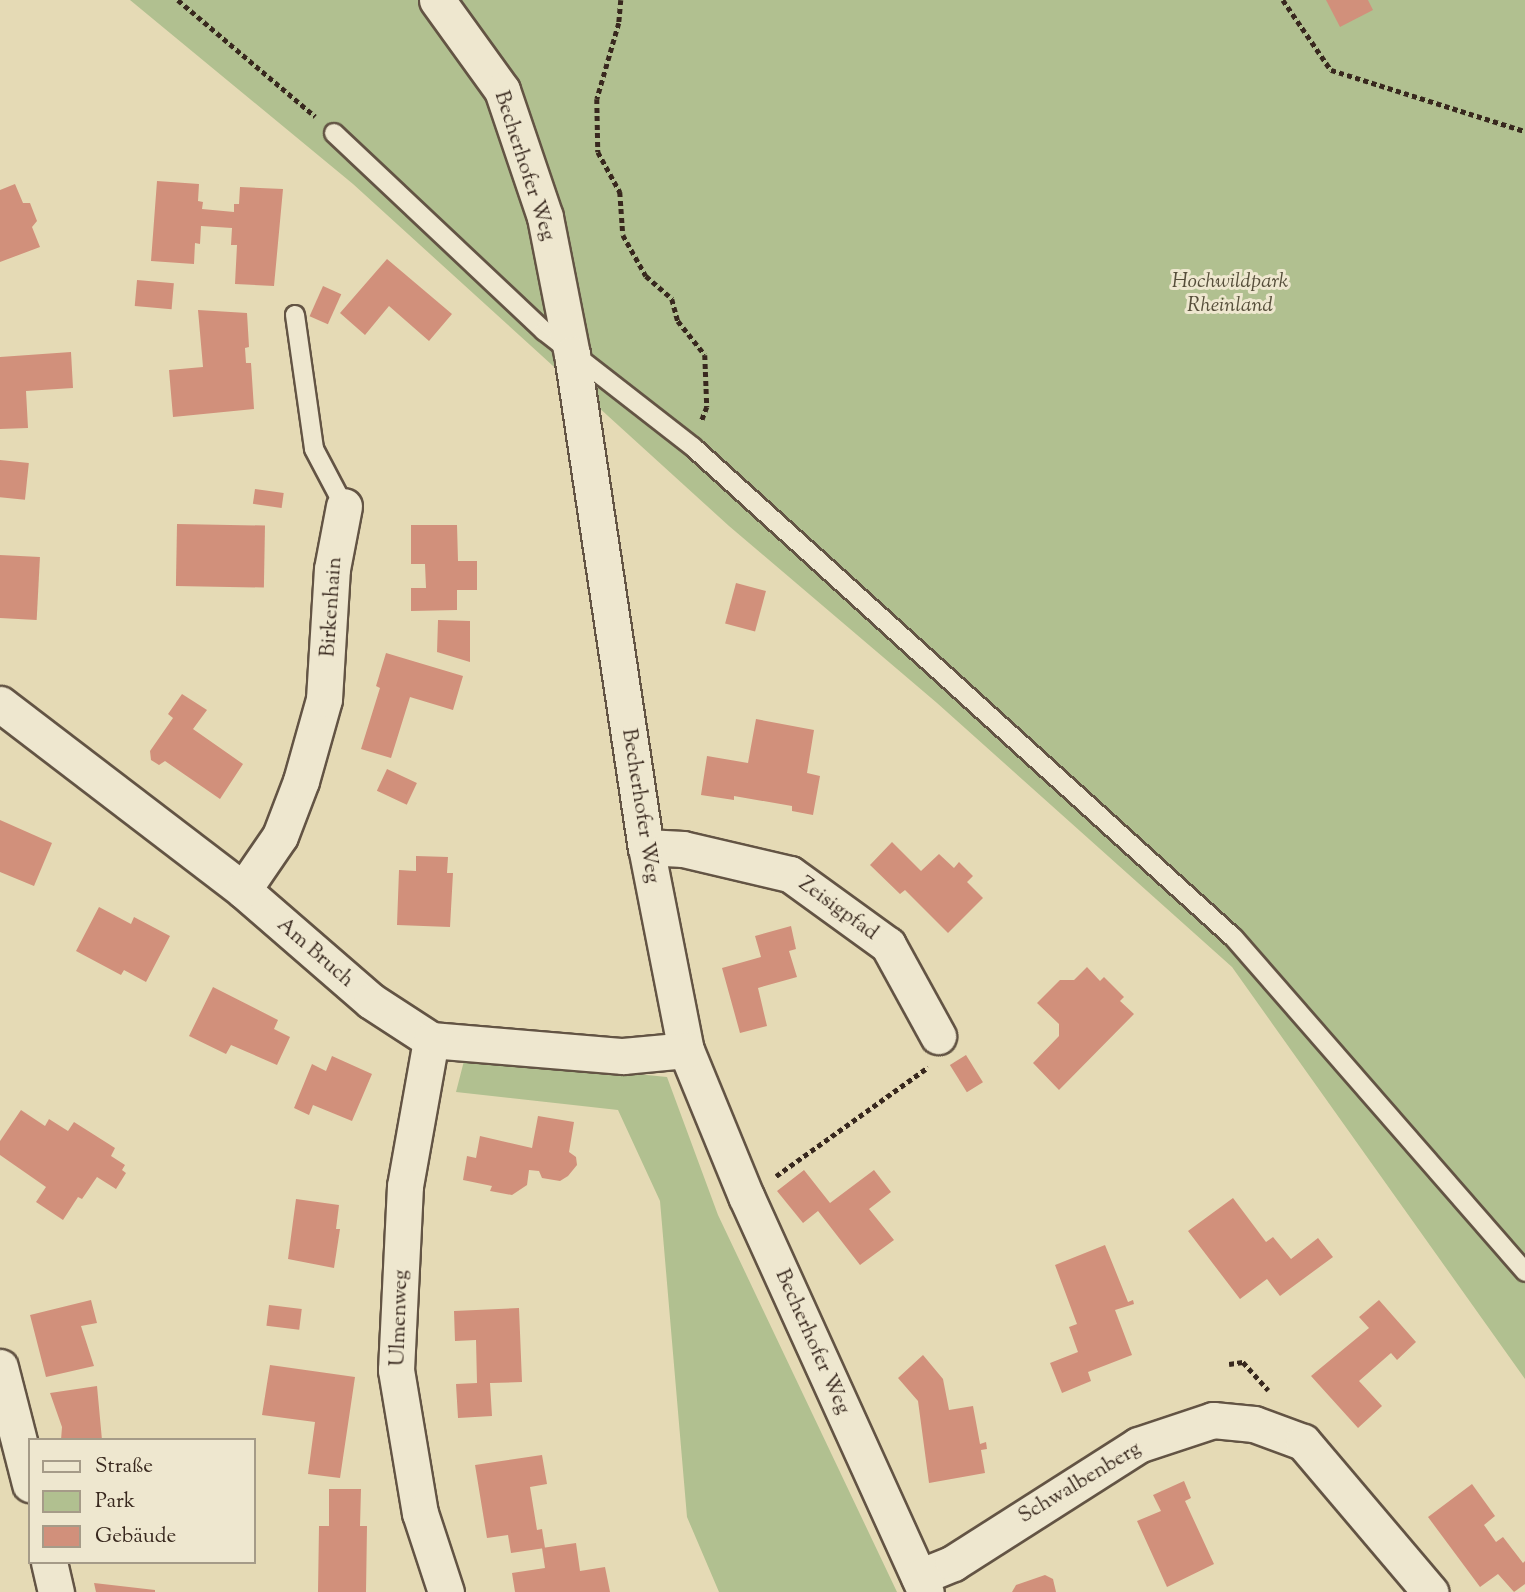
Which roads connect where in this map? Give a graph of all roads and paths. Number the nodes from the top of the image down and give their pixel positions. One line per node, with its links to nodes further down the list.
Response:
1 (178, 0): 6 (path)
2 (437, 0): 8 (street, Becherhofer Weg)
3 (621, 0): 9 (path)
4 (1283, 0): 5 (path)
5 (1525, 131)
6 (334, 132): 8 (lane)
7 (295, 315): 10 (lane, Birkenhain)
8 (572, 354): 9 (lane); 12 (street, Becherhofer Weg)
9 (693, 447): 18 (lane)
10 (344, 506): 13 (street, Birkenhain)
11 (0, 704): 13 (street, Am Bruch)
12 (646, 847): 14 (street, Zeisigpfad); 16 (street, Becherhofer Weg)
13 (243, 890): 15 (street, Am Bruch)
14 (938, 1036): 17 (path)
15 (431, 1040): 16 (street, Am Bruch); 24 (street, Ulmenweg)
16 (686, 1049): 17 (street, Becherhofer Weg)
17 (746, 1196): 22 (street, Becherhofer Weg)
18 (1525, 1272)
19 (0, 1367): 20 (street)
20 (28, 1476)
21 (49, 1564): 23 (street)
22 (923, 1584): 25 (street, Schwalbenberg)
23 (56, 1592)
24 (446, 1592)
25 (1430, 1592)

